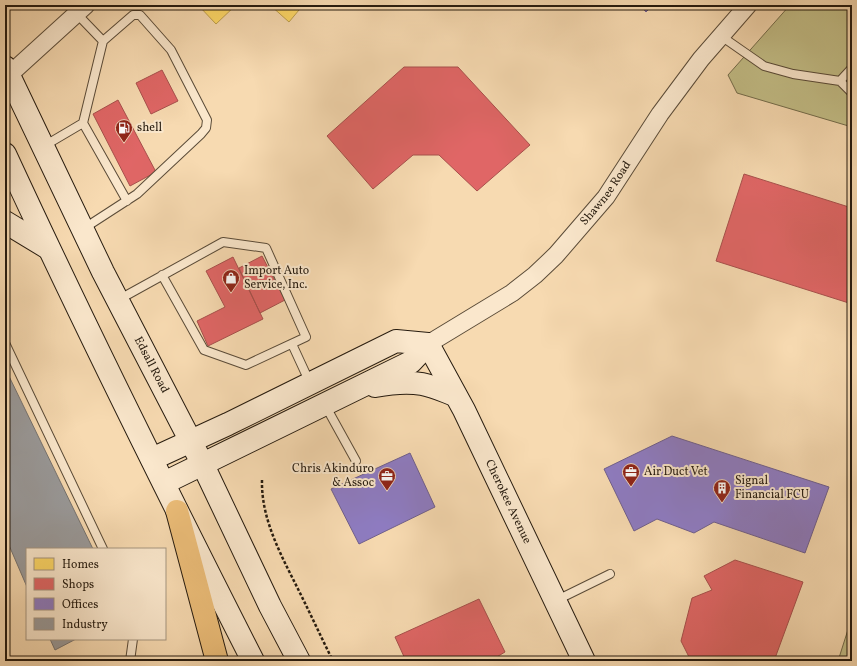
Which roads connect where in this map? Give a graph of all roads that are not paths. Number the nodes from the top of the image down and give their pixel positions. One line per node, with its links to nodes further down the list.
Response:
1 (748, 5): 3 (street, Shawnee Road)
2 (82, 9): 4 (lane); 6 (street)
3 (721, 36): 7 (lane); 20 (street, Shawnee Road)
4 (103, 41): 9 (lane); 12 (lane)
5 (852, 68): 7 (lane)
6 (6, 75): 10 (main road, Edsall Road)
7 (840, 81): 8 (lane)
8 (852, 93)
9 (83, 123): 10 (lane); 12 (lane)
10 (43, 146): 14 (main road, Edsall Road)
11 (5, 154): 15 (main road)
12 (127, 201): 14 (lane)
13 (5, 222): 15 (main road)
14 (82, 230): 17 (main road, Edsall Road)
15 (48, 248): 26 (main road)
16 (162, 275): 17 (lane); 19 (lane); 19 (lane)
17 (117, 300): 25 (main road, Edsall Road)
18 (5, 343): 31 (lane)
19 (292, 344): 21 (lane)
20 (428, 344): 21 (main road); 22 (main road); 23 (main road, Cherokee Avenue)
21 (310, 383): 25 (main road)
22 (353, 391): 23 (main road); 24 (main road)
23 (455, 395): 33 (main road, Cherokee Avenue)
24 (324, 405): 27 (lane); 28 (main road)
25 (191, 441): 26 (main road); 28 (main road, Edsall Road)
26 (152, 459): 29 (main road)
27 (356, 461)
28 (203, 465): 29 (main road); 38 (main road, Edsall Road)
29 (164, 483): 30 (main road)
30 (177, 511): 36 (highway); 37 (main road)
31 (103, 548)
32 (610, 574): 33 (lane)
33 (555, 601): 39 (main road, Cherokee Avenue)
34 (133, 640): 35 (lane)
35 (130, 661)
36 (217, 661)
37 (254, 661)
38 (299, 661)
39 (584, 661)

